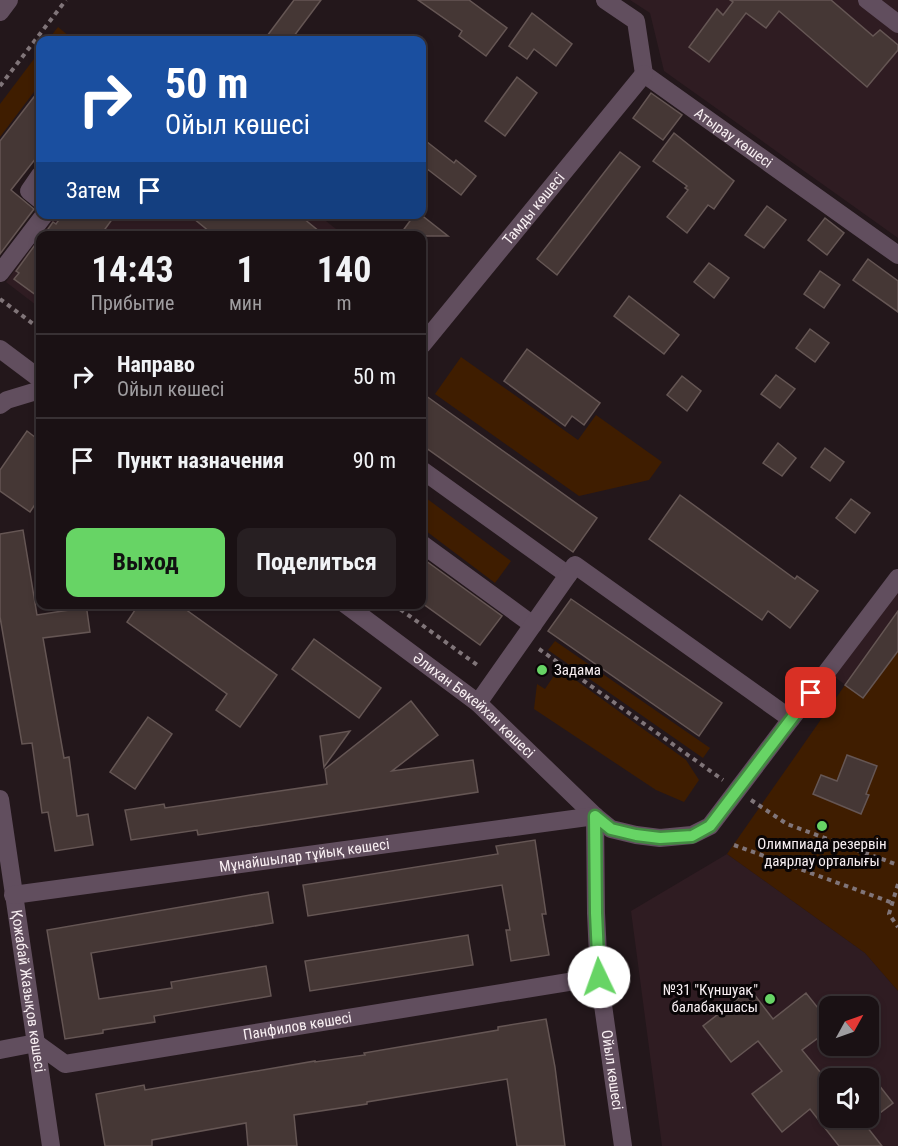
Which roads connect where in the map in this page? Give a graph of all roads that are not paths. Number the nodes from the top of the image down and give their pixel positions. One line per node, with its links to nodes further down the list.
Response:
1 (9, 0): 4 (street)
2 (605, 0): 6 (street)
3 (867, 0): 5 (street)
4 (0, 12)
5 (898, 24)
6 (644, 74): 10 (street, Атырау көшесі); 12 (street, Тамды көшесі)
7 (36, 181): 8 (street)
8 (36, 197)
9 (41, 219): 11 (street)
10 (898, 255)
11 (0, 273)
12 (426, 340)
13 (0, 349): 14 (street)
14 (36, 376)
15 (36, 391): 16 (street)
16 (0, 405)
17 (426, 473): 19 (street)
18 (426, 547): 22 (street)
19 (568, 575): 22 (street); 24 (street)
20 (898, 578): 24 (street)
21 (352, 609): 23 (street, Әлихан Бөкейхан көшесі)
22 (528, 632): 23 (street)
23 (478, 703): 26 (street, Әлихан Бөкейхан көшесі)
24 (791, 719): 26 (street)
25 (0, 799): 27 (street, Қожабай Жазықов көшесі)
26 (595, 816): 27 (street, Мұнайшылар тұйық көшесі); 28 (street, Ойыл көшесі)
27 (13, 895): 29 (street, Қожабай Жазықов көшесі)
28 (599, 977): 29 (street, Панфилов көшесі); 32 (street, Ойыл көшесі)
29 (36, 1043): 30 (street); 31 (street, Қожабай Жазықов көшесі)
30 (0, 1050)
31 (51, 1146)
32 (623, 1146)

